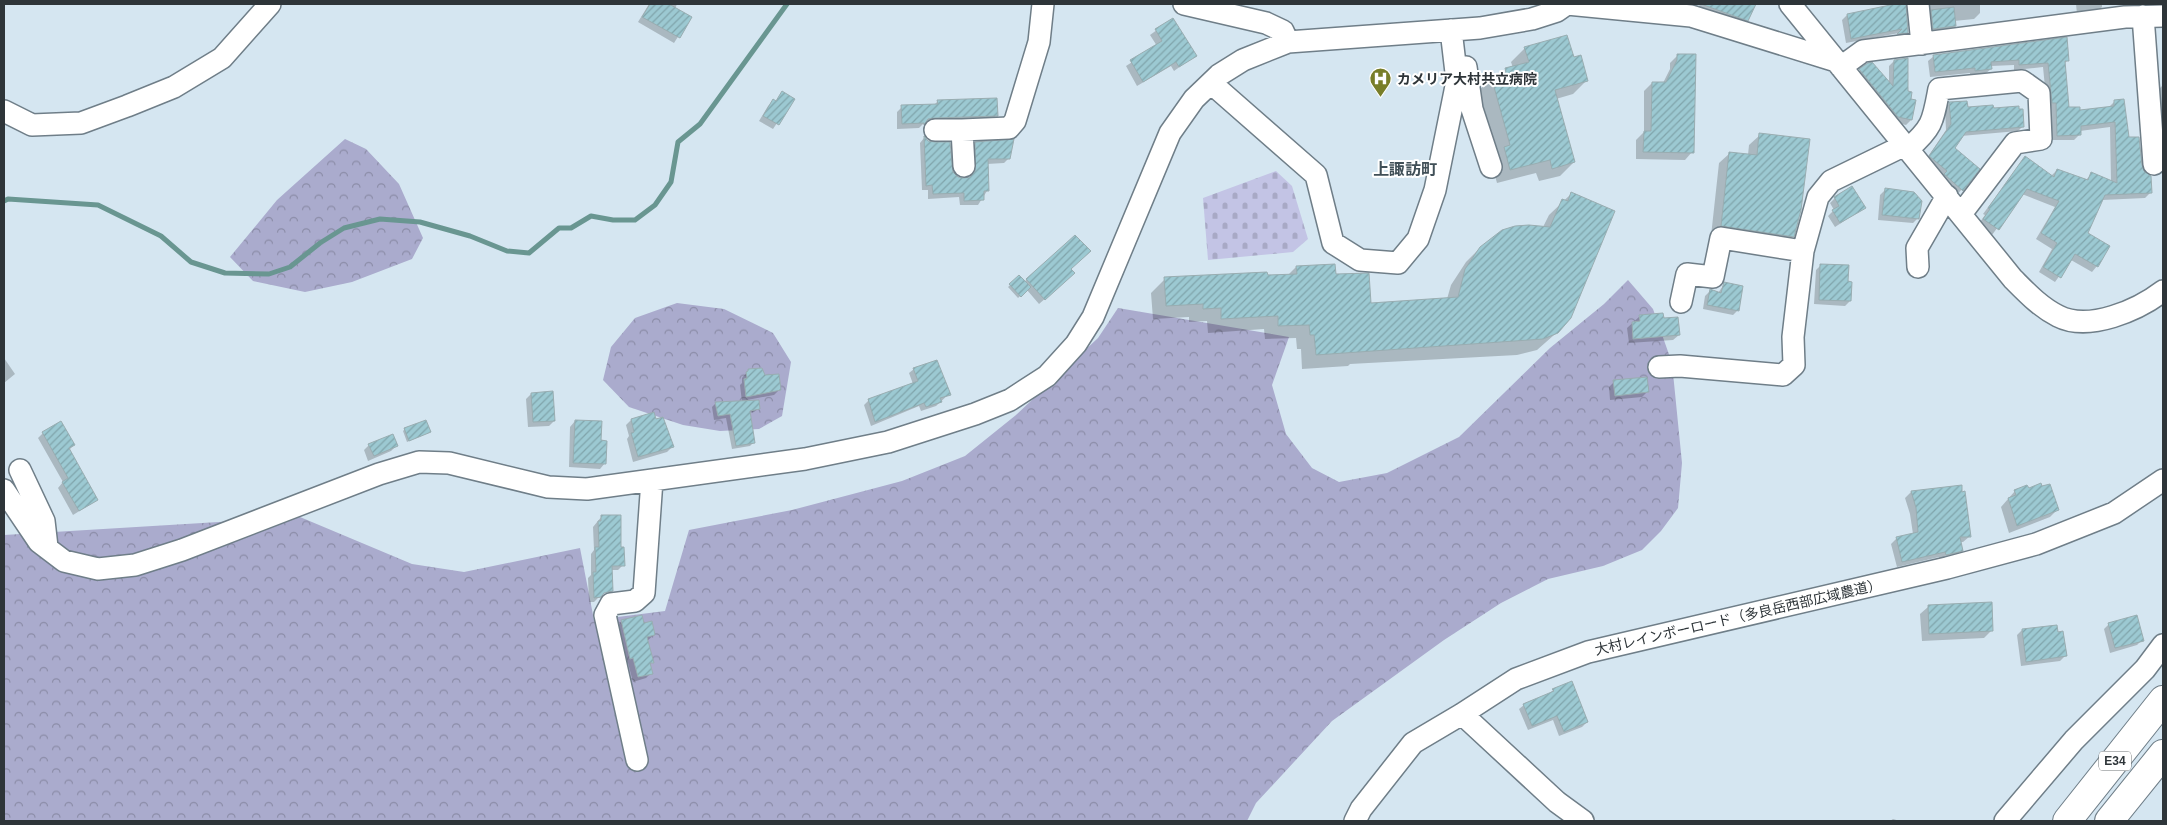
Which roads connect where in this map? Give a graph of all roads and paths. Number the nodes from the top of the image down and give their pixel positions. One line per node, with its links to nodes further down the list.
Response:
1 (270, 4): 13 (street)
2 (1043, 4): 15 (street)
3 (1184, 4): 9 (street)
4 (1790, 4): 11 (street)
5 (1918, 4): 10 (street)
6 (1560, 6): 8 (street); 11 (street)
7 (2138, 13): 10 (street); 17 (street)
8 (1455, 30): 9 (street); 12 (street); 19 (street)
9 (1288, 42): 12 (street)
10 (1922, 44): 11 (street)
11 (1839, 64): 16 (street)
12 (1211, 83): 28 (street)
13 (4, 111)
14 (935, 130): 15 (street)
15 (962, 130): 18 (street)
16 (1906, 147): 20 (street); 21 (street); 22 (street)
17 (2154, 164)
18 (964, 166)
19 (1492, 167)
20 (1947, 196): 21 (street); 23 (street)
21 (1962, 214): 24 (street)
22 (1803, 251): 25 (street); 26 (street)
23 (1918, 267)
24 (2163, 291)
25 (1682, 302)
26 (1659, 367)
27 (20, 470): 31 (street)
28 (652, 480): 31 (street); 36 (street)
29 (2163, 480): 34 (street, 大村レインボーロード（多良岳西部広域農道）)
30 (4, 490): 31 (street)
31 (47, 548)
32 (2163, 645): 39 (street)
33 (2163, 700): 40 (highway, E34)
34 (1462, 714): 37 (street, 大村レインボーロード（多良岳西部広域農道）); 38 (street)
35 (2163, 754): 41 (highway, E34)
36 (637, 760)
37 (1355, 821)
38 (1583, 821)
39 (2005, 821)
40 (2067, 821)
41 (2109, 821)

